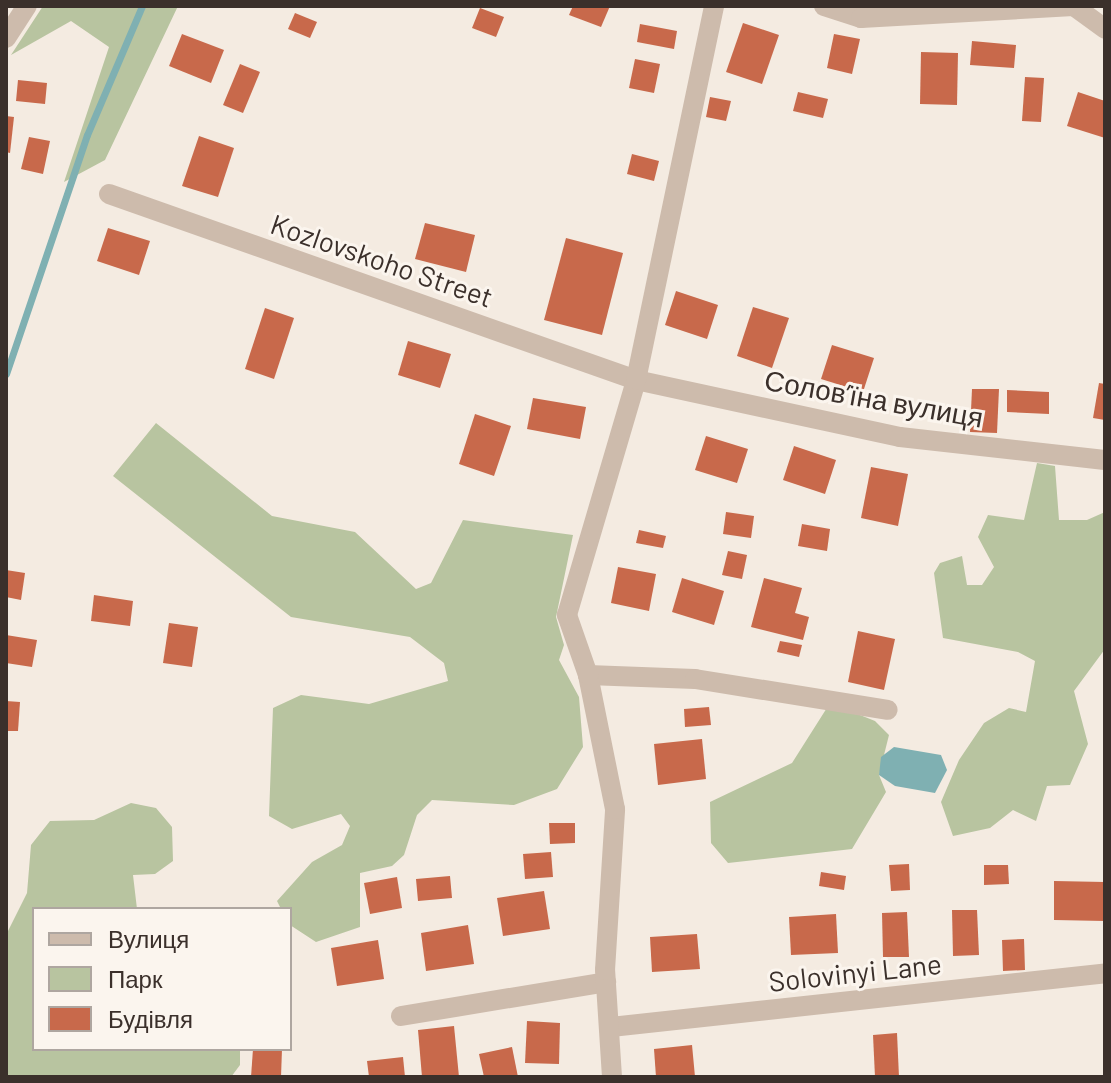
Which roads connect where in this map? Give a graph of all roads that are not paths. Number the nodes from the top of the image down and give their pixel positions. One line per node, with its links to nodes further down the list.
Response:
1 (27, 6): 6 (street)
2 (714, 6): 8 (street)
3 (824, 6): 4 (street)
4 (1076, 6): 5 (street)
5 (1105, 29)
6 (6, 38)
7 (109, 194): 8 (street, Kozlovskoho Street)
8 (636, 380): 9 (street, Соловʼїна вулиця); 10 (street)
9 (1105, 460)
10 (588, 675): 11 (street); 13 (street)
11 (888, 710)
12 (1105, 973): 15 (street, Solovinyi Lane)
13 (606, 982): 14 (street); 15 (street)
14 (401, 1016)
15 (611, 1027): 16 (street)
16 (612, 1077)

